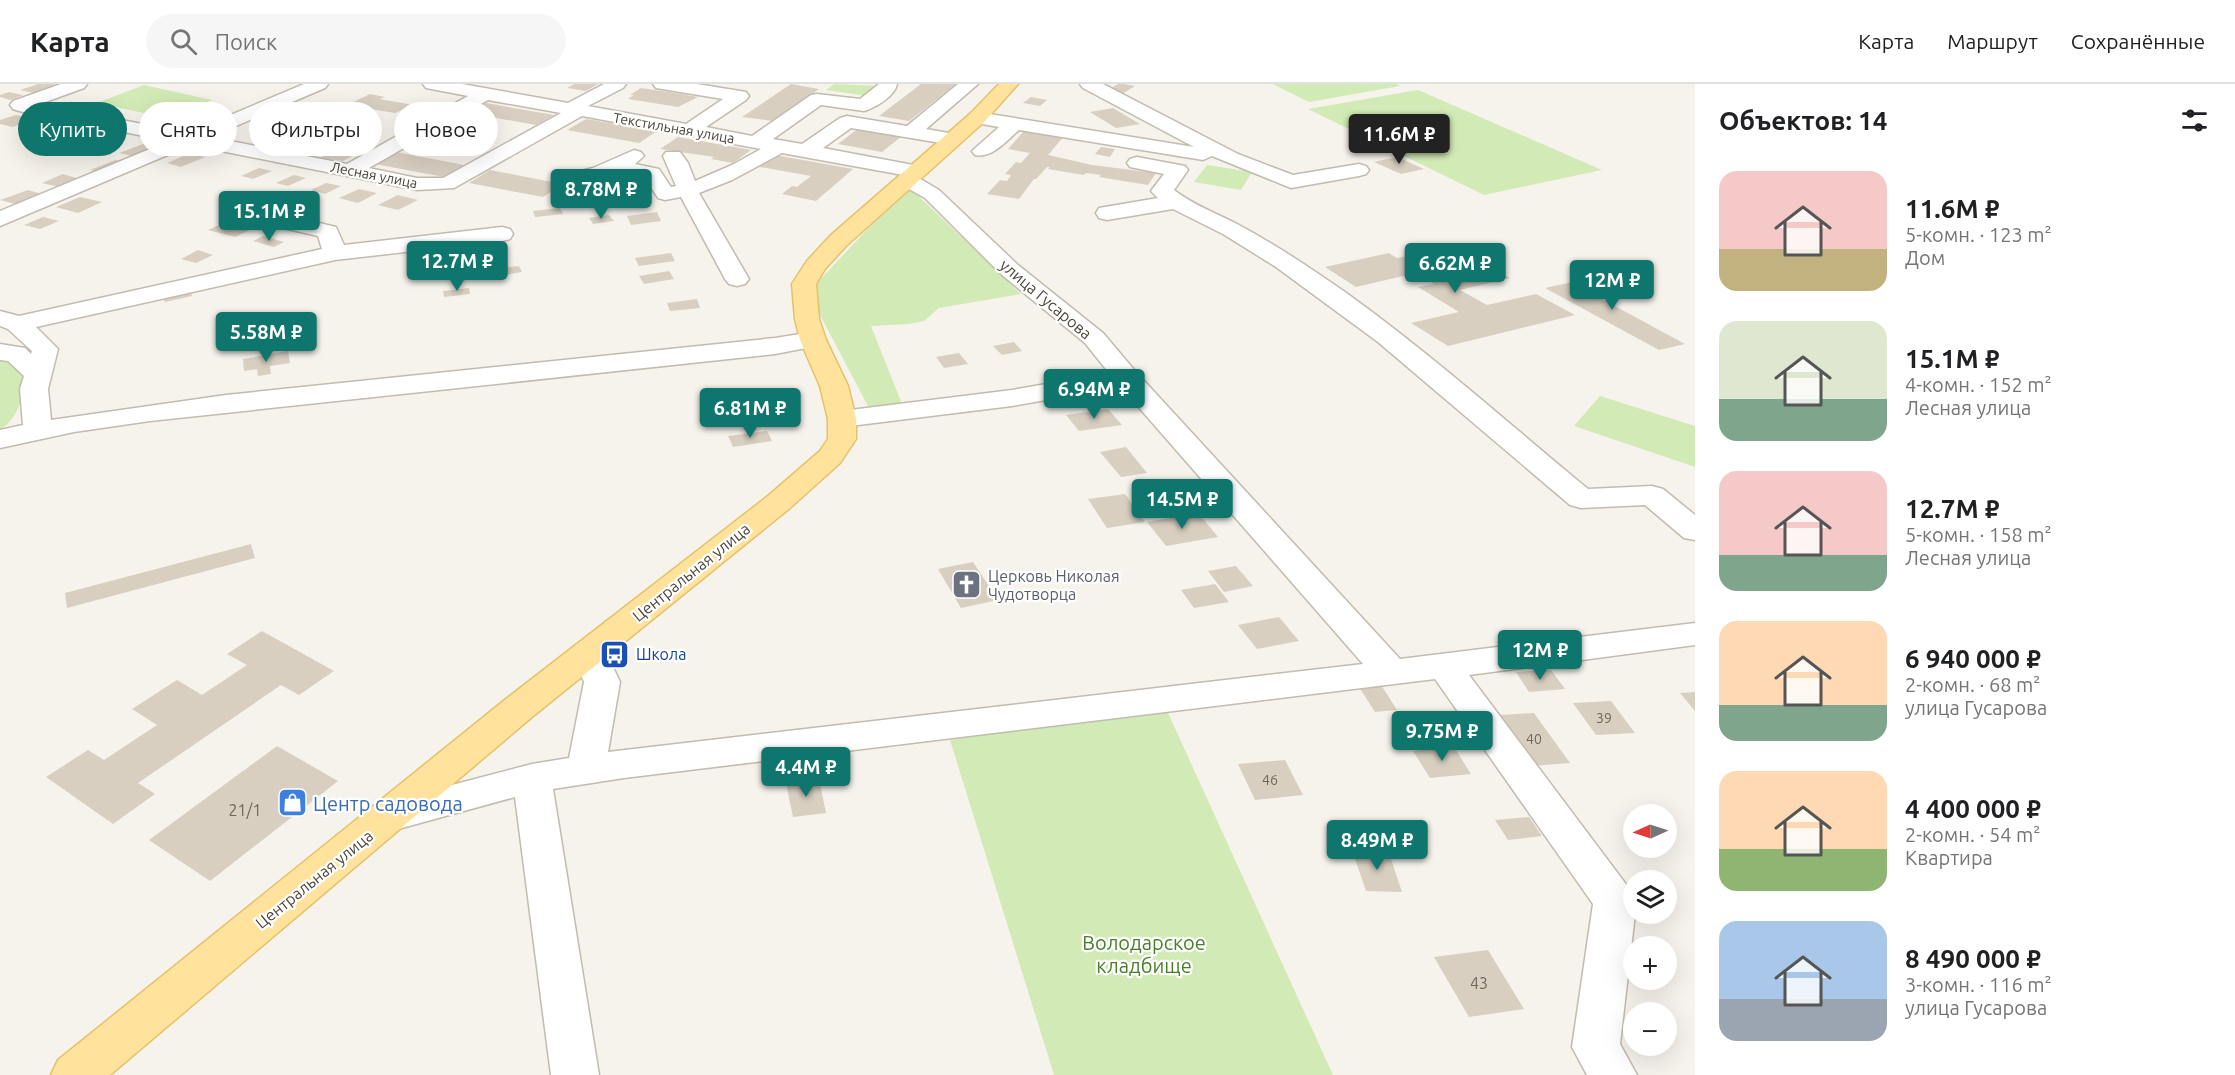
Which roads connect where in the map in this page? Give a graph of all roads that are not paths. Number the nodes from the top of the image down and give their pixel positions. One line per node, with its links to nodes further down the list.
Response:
1 (78, 84): 15 (street)
2 (319, 84): 20 (street)
3 (432, 84): 12 (street, Текстильная улица)
4 (548, 84): 14 (street)
5 (617, 84): 18 (street)
6 (662, 84): 13 (street)
7 (758, 84): 13 (street)
8 (888, 84): 26 (street)
9 (969, 84): 16 (street)
10 (1009, 84): 22 (main road, Центральная улица)
11 (1089, 84): 34 (street)
12 (483, 95): 14 (street, Текстильная улица); 39 (street)
13 (740, 96): 23 (street)
14 (519, 101): 18 (street, Текстильная улица)
15 (27, 102)
16 (945, 103): 22 (street); 24 (street)
17 (18, 105): 19 (street)
18 (574, 110): 23 (street, Текстильная улица); 39 (street, Лесная улица)
19 (0, 112)
20 (237, 118)
21 (1015, 123): 22 (street); 22 (street); 25 (street)
22 (974, 129): 24 (street); 40 (main road, Центральная улица)
23 (686, 130): 26 (street, Текстильная улица); 29 (street)
24 (911, 132): 30 (street)
25 (1091, 136): 31 (street); 34 (street)
26 (756, 142): 27 (street, Текстильная улица)
27 (779, 146): 30 (street, Текстильная улица); 42 (street)
28 (237, 148): 39 (street, Лесная улица)
29 (644, 150): 33 (street); 37 (street)
30 (806, 151): 40 (street, Текстильная улица)
31 (1074, 155)
32 (147, 156): 46 (street)
33 (673, 156): 36 (street); 42 (street)
34 (1231, 158): 38 (street)
35 (1119, 161): 43 (street)
36 (707, 163)
37 (614, 166): 41 (street); 42 (street)
38 (1359, 170)
39 (349, 171)
40 (912, 176): 51 (main road, Центральная улица); 54 (street, улица Гусарова)
41 (563, 181)
42 (688, 191): 49 (street)
43 (1176, 202): 44 (street); 58 (street)
44 (1107, 213)
45 (265, 217): 48 (street)
46 (0, 219)
47 (502, 234): 48 (street)
48 (335, 253): 50 (street)
49 (737, 279)
50 (8, 321): 53 (street)
51 (813, 340): 55 (main road, Центральная улица); 56 (street)
52 (0, 352): 53 (street)
53 (38, 375): 56 (street)
54 (1127, 378): 55 (street); 62 (street, улица Гусарова)
55 (842, 419): 60 (main road, Центральная улица)
56 (38, 430): 57 (street)
57 (0, 439)
58 (1695, 531)
59 (1695, 634): 61 (street)
60 (590, 652): 63 (street); 65 (main road, Центральная улица)
61 (1444, 666): 62 (street); 68 (street)
62 (1390, 671): 63 (street)
63 (586, 770): 64 (street)
64 (532, 778): 65 (street); 67 (street)
65 (391, 816): 66 (main road, Центральная улица)
66 (75, 1075)
67 (576, 1075)
68 (1613, 1075)

